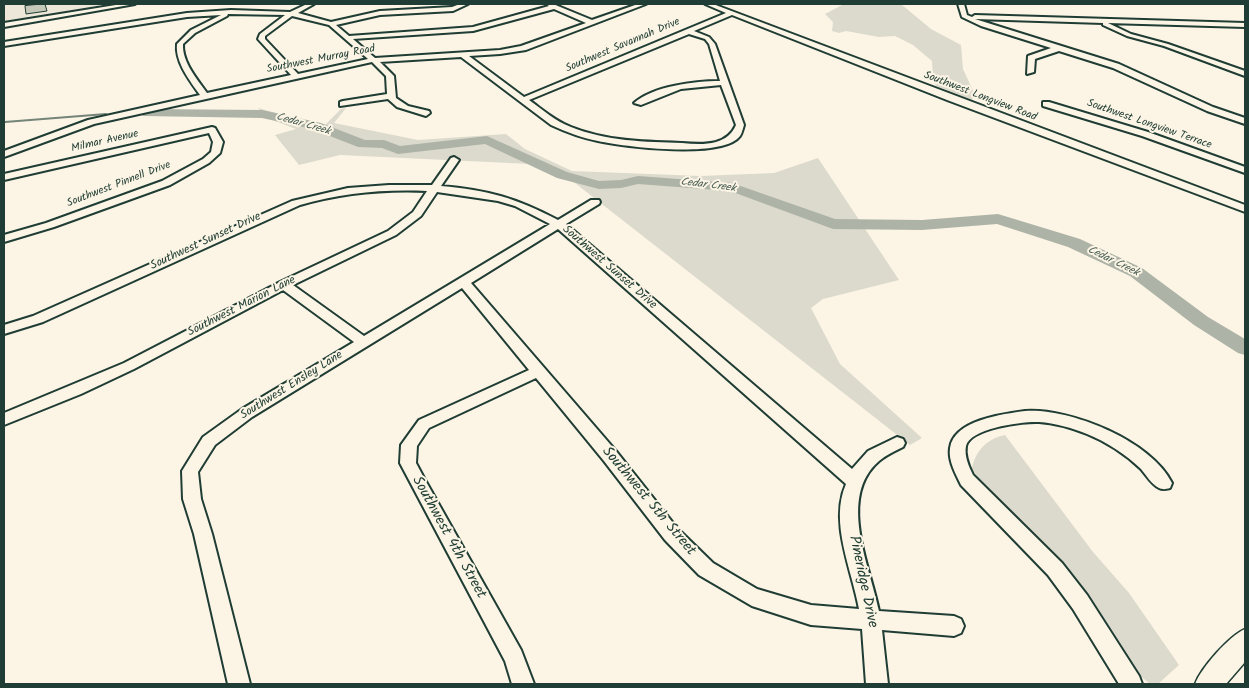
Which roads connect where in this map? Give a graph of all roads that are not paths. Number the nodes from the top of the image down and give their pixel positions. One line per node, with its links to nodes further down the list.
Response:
1 (132, 4): 17 (street)
2 (245, 4): 10 (street)
3 (311, 4): 13 (street)
4 (382, 4): 11 (street)
5 (465, 4): 11 (street)
6 (639, 4): 16 (street, Southwest Murray Road)
7 (708, 4): 12 (street, Southwest Longview Road)
8 (961, 4): 14 (street)
9 (551, 5): 16 (street); 21 (street)
10 (231, 12): 13 (street); 22 (street); 30 (street)
11 (380, 13): 18 (street)
12 (732, 13): 20 (street, Southwest Savannah Drive); 45 (street, Southwest Longview Road)
13 (291, 14): 18 (street); 28 (street)
14 (966, 17): 15 (street); 23 (street)
15 (1101, 21): 19 (street); 27 (street)
16 (593, 23): 24 (street, Southwest Murray Road)
17 (4, 24)
18 (331, 24): 21 (street)
19 (1245, 25)
20 (688, 31): 29 (street); 32 (street, Southwest Savannah Drive)
21 (349, 38): 25 (street)
22 (4, 44)
23 (1059, 48): 26 (street); 37 (street)
24 (462, 54): 25 (street, Southwest Murray Road); 32 (street)
25 (373, 60): 28 (street, Southwest Murray Road); 31 (street)
26 (1030, 72)
27 (1245, 74)
28 (296, 76): 30 (street, Southwest Murray Road)
29 (725, 83): 32 (street); 34 (street)
30 (205, 96): 39 (street, Southwest Murray Road)
31 (391, 96): 33 (street); 36 (street)
32 (523, 100)
33 (343, 104)
34 (638, 104)
35 (1046, 104): 41 (street, Southwest Longview Terrace)
36 (426, 113)
37 (1245, 121)
38 (212, 130): 42 (street, Milmar Avenue); 47 (street, Southwest Pinnell Drive)
39 (4, 154)
40 (454, 160): 43 (street, Southwest Marion Lane)
41 (1245, 170)
42 (4, 177)
43 (434, 189): 46 (street, Southwest Sunset Drive); 49 (street, Southwest Marion Lane); 50 (street, Southwest Sunset Drive)
44 (594, 202): 46 (street, Southwest Ensley Lane)
45 (1245, 209)
46 (560, 225): 48 (street, Southwest Ensley Lane); 55 (street, Southwest Sunset Drive)
47 (4, 239)
48 (463, 282): 51 (street, Southwest Ensley Lane); 52 (street, Southwest 5th Street)
49 (284, 285): 51 (street); 53 (street, Southwest Marion Lane)
50 (4, 330)
51 (363, 342): 60 (street, Southwest Ensley Lane)
52 (539, 371): 57 (street, Southwest 5th Street); 61 (street, Southwest 4th Street)
53 (4, 419)
54 (897, 443): 55 (street)
55 (855, 482): 57 (street, Pineridge Drive)
56 (1164, 483): 63 (street)
57 (871, 620): 58 (street, Southwest 5th Street); 62 (street, Pineridge Drive)
58 (954, 626)
59 (1245, 642): 64 (main road)
60 (239, 684)
61 (523, 684)
62 (877, 684)
63 (1131, 684)
64 (1209, 684)

